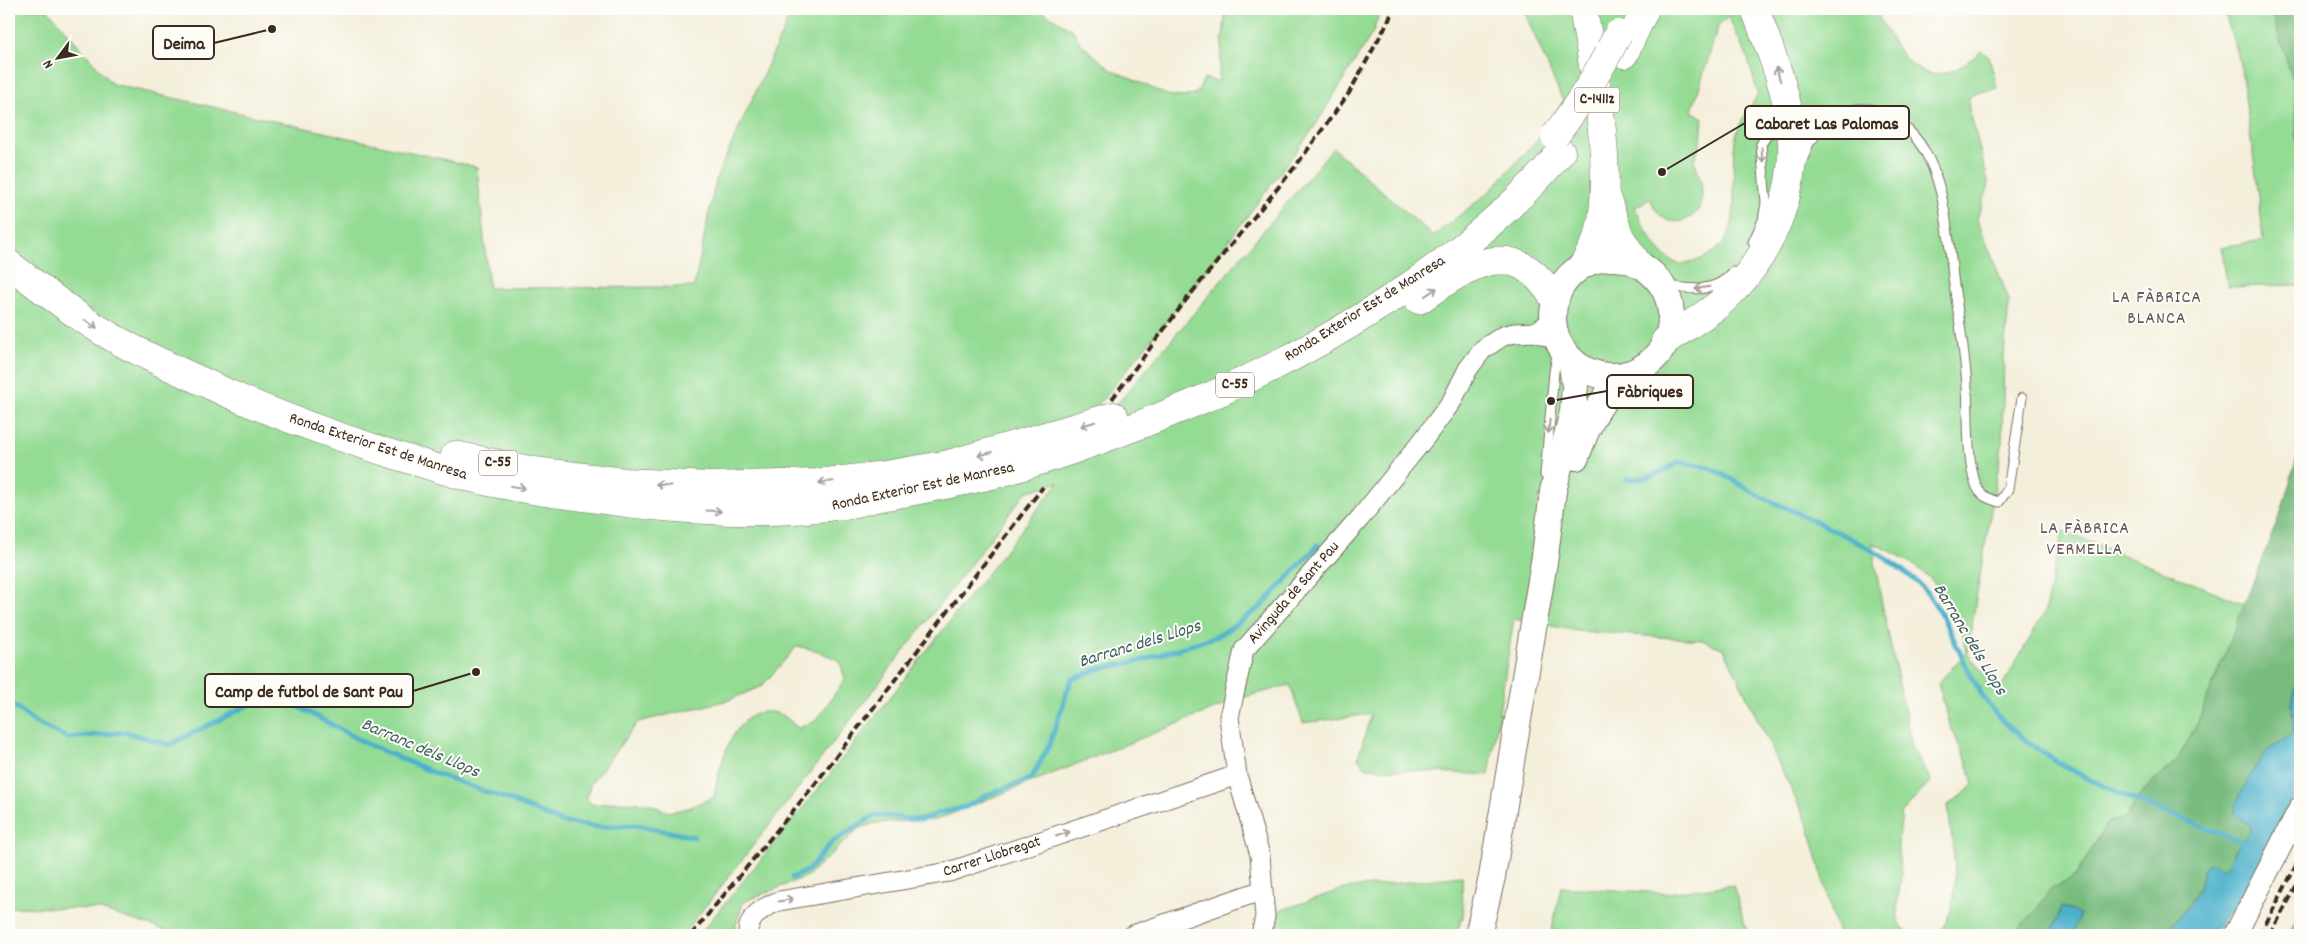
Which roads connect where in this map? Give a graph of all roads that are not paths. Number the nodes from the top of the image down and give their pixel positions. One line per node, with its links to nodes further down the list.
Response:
1 (1583, 9): 9 (highway, C-1411z)
2 (1630, 9): 5 (highway, C-55)
3 (1645, 9): 5 (highway, C-55)
4 (1755, 9): 6 (highway, one-way to 4)
5 (1621, 44): 8 (highway, Ronda Exterior Est de Manresa / C-55)
6 (1795, 112): 7 (lane); 11 (lane, one-way to 11); 15 (highway)
7 (1830, 118): 15 (lane); 20 (lane)
8 (1558, 144): 10 (highway, Ronda Exterior Est de Manresa / C-55, one-way to 10); 21 (highway, Ronda Exterior Est de Manresa / C-55)
9 (1604, 191): 13 (highway); 14 (highway)
10 (9, 244)
11 (1748, 250)
12 (9, 264): 21 (highway, Ronda Exterior Est de Manresa / C-55, one-way to 21)
13 (1584, 264): 14 (main road); 17 (main road)
14 (1638, 264): 16 (main road)
15 (1740, 273): 16 (lane, one-way to 16); 18 (highway)
16 (1662, 285): 18 (main road)
17 (1555, 333): 19 (main road); 21 (highway, one-way to 17); 22 (main road, one-way to 22); 23 (street, Avinguda de Sant Pau)
18 (1666, 341): 19 (main road)
19 (1626, 374): 22 (main road)
20 (2022, 398)
21 (850, 505)
22 (1549, 531): 29 (main road)
23 (1237, 775): 25 (street, Avinguda de Sant Pau); 26 (street, Carrer Llobregat, one-way to 23)
24 (2300, 808): 30 (street)
25 (1263, 890): 27 (street); 28 (street, Avinguda de Sant Pau)
26 (748, 931)
27 (1133, 935)
28 (1261, 935)
29 (1478, 935)
30 (2235, 935)

